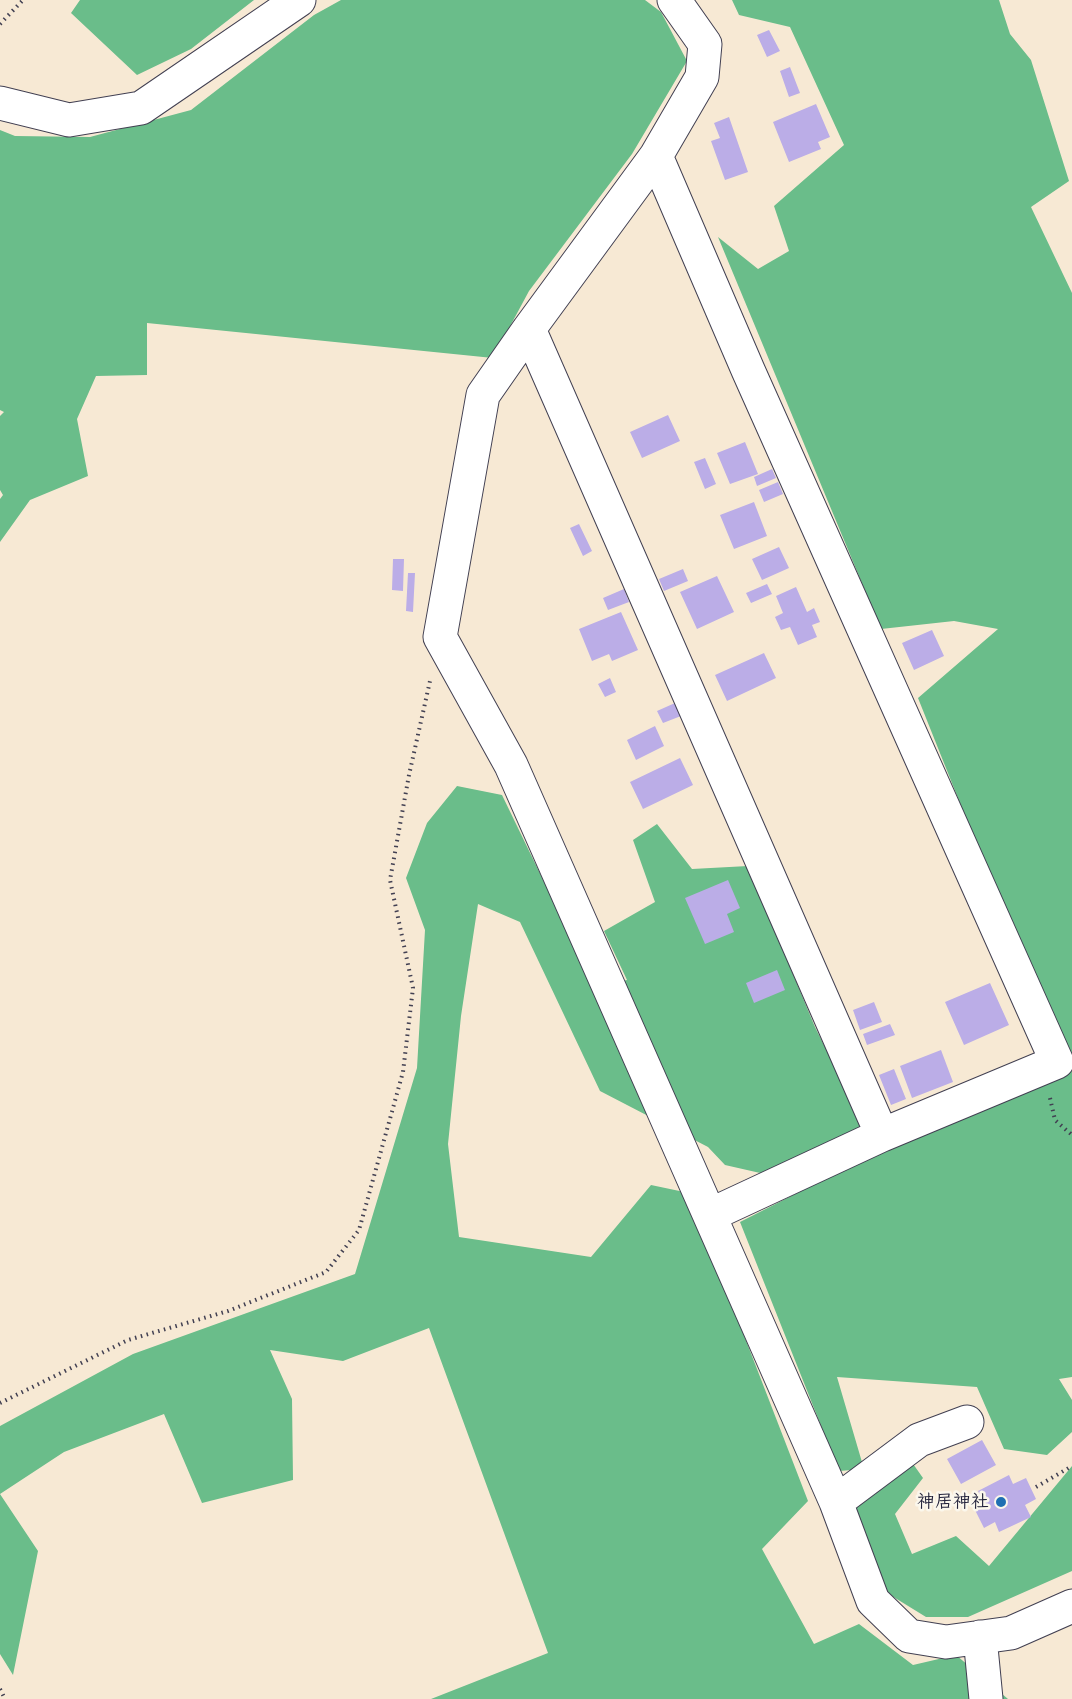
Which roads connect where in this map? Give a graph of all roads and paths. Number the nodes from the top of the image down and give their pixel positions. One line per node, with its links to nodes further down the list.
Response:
1 (24, 0): 4 (path)
2 (299, 0): 5 (street)
3 (674, 0): 6 (street)
4 (0, 24)
5 (0, 103)
6 (656, 156): 7 (street); 9 (street)
7 (529, 329): 8 (street); 10 (street)
8 (440, 637): 12 (street); 13 (path)
9 (1057, 1062): 10 (street); 11 (path)
10 (882, 1135): 12 (street)
11 (1072, 1135)
12 (710, 1215): 17 (street)
13 (0, 1403)
14 (967, 1422): 17 (street)
15 (1072, 1466): 16 (path)
16 (1036, 1487)
17 (836, 1502): 19 (street)
18 (1072, 1605): 19 (street)
19 (980, 1637): 22 (street)
20 (0, 1689): 21 (path)
21 (5, 1699)
22 (986, 1699)

